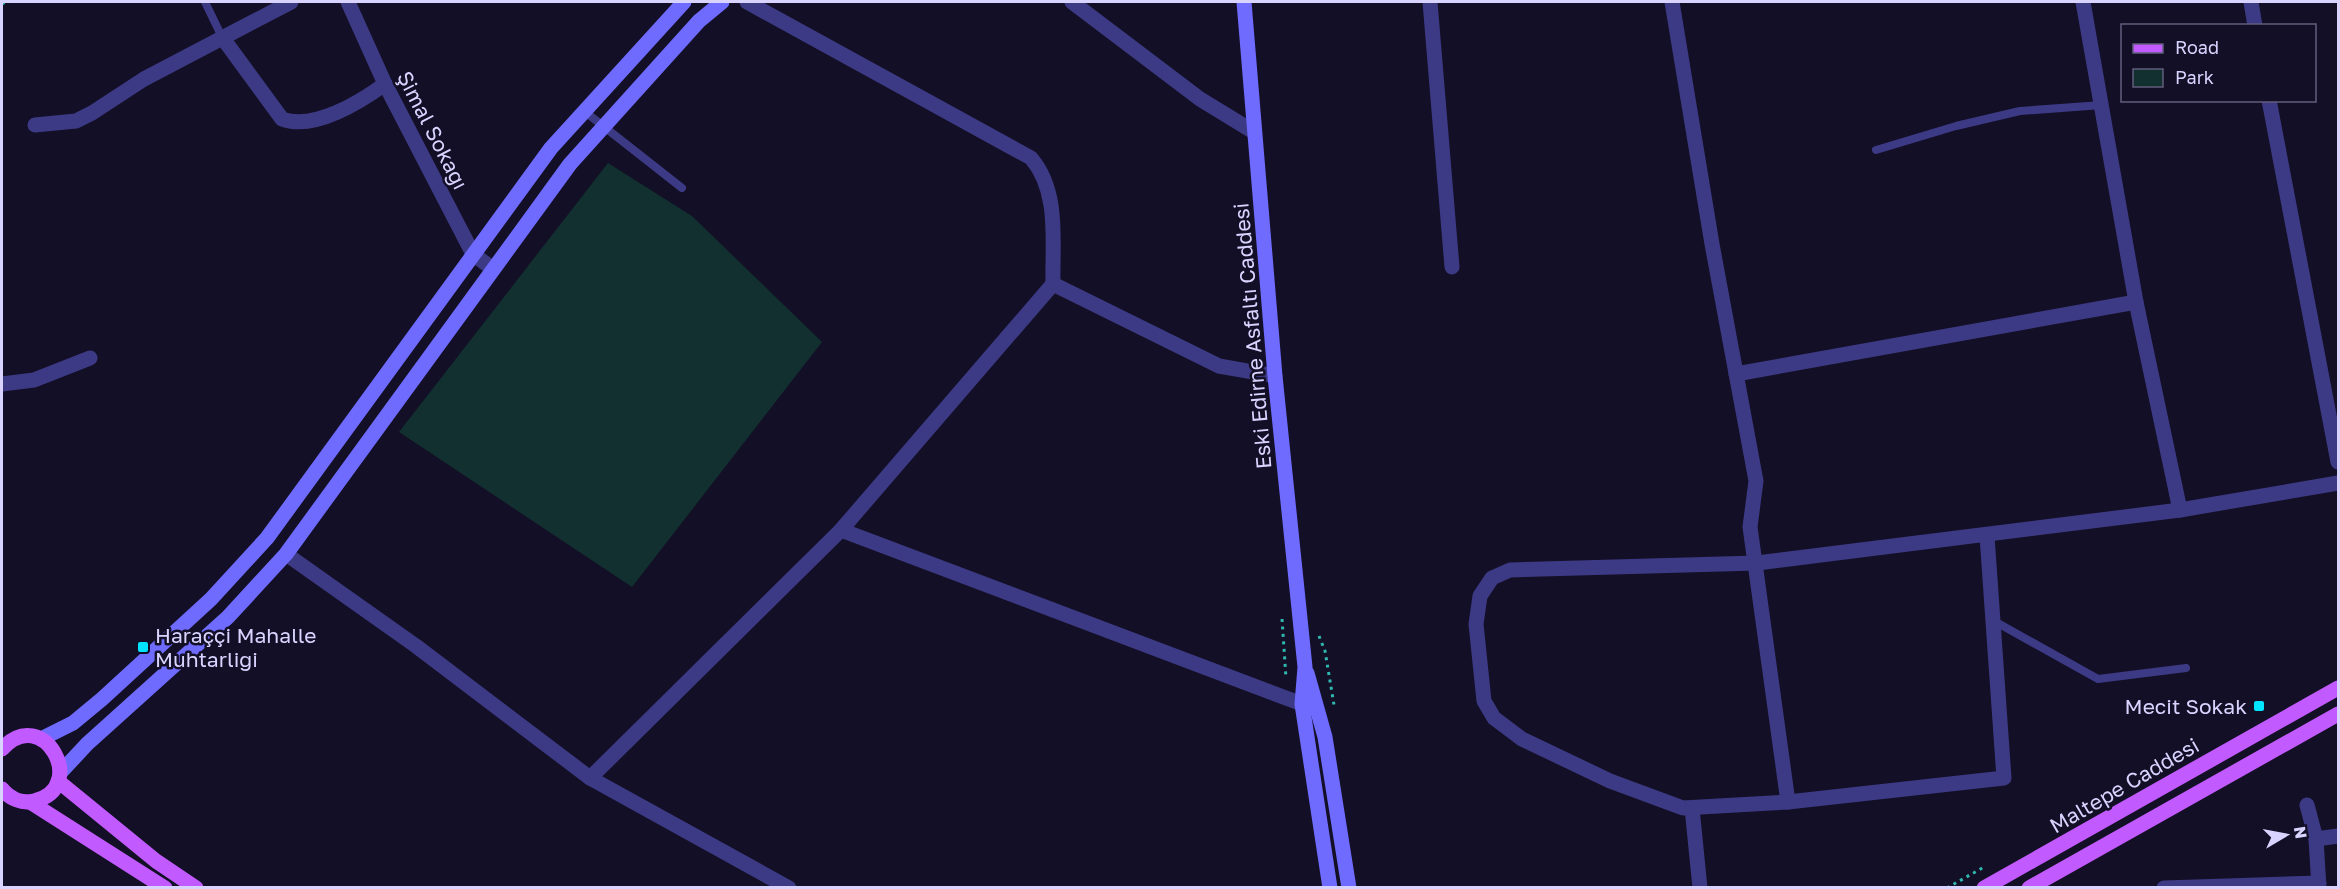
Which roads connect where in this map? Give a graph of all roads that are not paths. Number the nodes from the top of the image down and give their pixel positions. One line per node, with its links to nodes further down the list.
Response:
1 (206, 2): 14 (lane)
2 (291, 2): 14 (street)
3 (348, 2): 15 (street, Şimal Sokağı)
4 (684, 2): 18 (main road)
5 (722, 2): 20 (main road)
6 (747, 2): 27 (street)
7 (1072, 2): 21 (street)
8 (1244, 2): 21 (main road, Eski Edirne Asfaltı Caddesi)
9 (1430, 2): 25 (street)
10 (1672, 2): 30 (street)
11 (2083, 2): 17 (street)
12 (2251, 2): 13 (street)
13 (2255, 24)
14 (222, 37): 15 (street); 19 (street)
15 (385, 84): 24 (street, Şimal Sokağı)
16 (2270, 102): 33 (street)
17 (2102, 105): 22 (lane); 28 (street)
18 (584, 111): 20 (lane); 24 (main road)
19 (34, 125)
20 (604, 126): 23 (lane); 26 (main road)
21 (1254, 132): 31 (main road, Eski Edirne Asfaltı Caddesi)
22 (1876, 150)
23 (682, 188)
24 (473, 254): 26 (street, Şimal Sokağı); 38 (main road)
25 (1452, 267)
26 (493, 268): 39 (main road)
27 (1053, 284): 31 (street); 36 (street)
28 (2136, 302): 30 (street); 35 (street)
29 (90, 358): 32 (street)
30 (1736, 374): 40 (street)
31 (1275, 376): 42 (main road, Eski Edirne Asfaltı Caddesi)
32 (2, 384)
33 (2338, 462)
34 (2338, 483): 35 (street)
35 (2180, 510): 37 (street)
36 (841, 530): 45 (street); 50 (street)
37 (1987, 536): 40 (street); 41 (street)
38 (267, 538): 39 (main road); 47 (main road)
39 (286, 554): 49 (main road); 50 (street)
40 (1757, 563): 53 (street); 55 (street)
41 (1993, 620): 43 (lane); 53 (street)
42 (1305, 667): 45 (main road); 65 (main road)
43 (2186, 668)
44 (2338, 686): 67 (main road, Maltepe Caddesi)
45 (1302, 704): 64 (main road)
46 (2338, 714): 68 (main road, Maltepe Caddesi)
47 (41, 739): 48 (main road); 49 (main road)
48 (2, 749)
49 (59, 777): 52 (main road); 58 (main road)
50 (590, 778): 63 (street)
51 (2, 789): 52 (main road)
52 (30, 802): 59 (main road)
53 (1788, 802): 55 (street)
54 (2307, 805): 57 (street)
55 (1692, 808): 66 (street)
56 (2338, 836): 57 (street)
57 (2316, 838): 60 (street)
58 (156, 861): 59 (main road); 62 (main road)
59 (149, 882): 61 (main road)
60 (2319, 885): 69 (street)
61 (165, 888)
62 (196, 888)
63 (789, 888)
64 (1330, 888)
65 (1349, 888)
66 (1700, 888)
67 (1984, 888)
68 (2030, 888)
69 (2164, 888)

